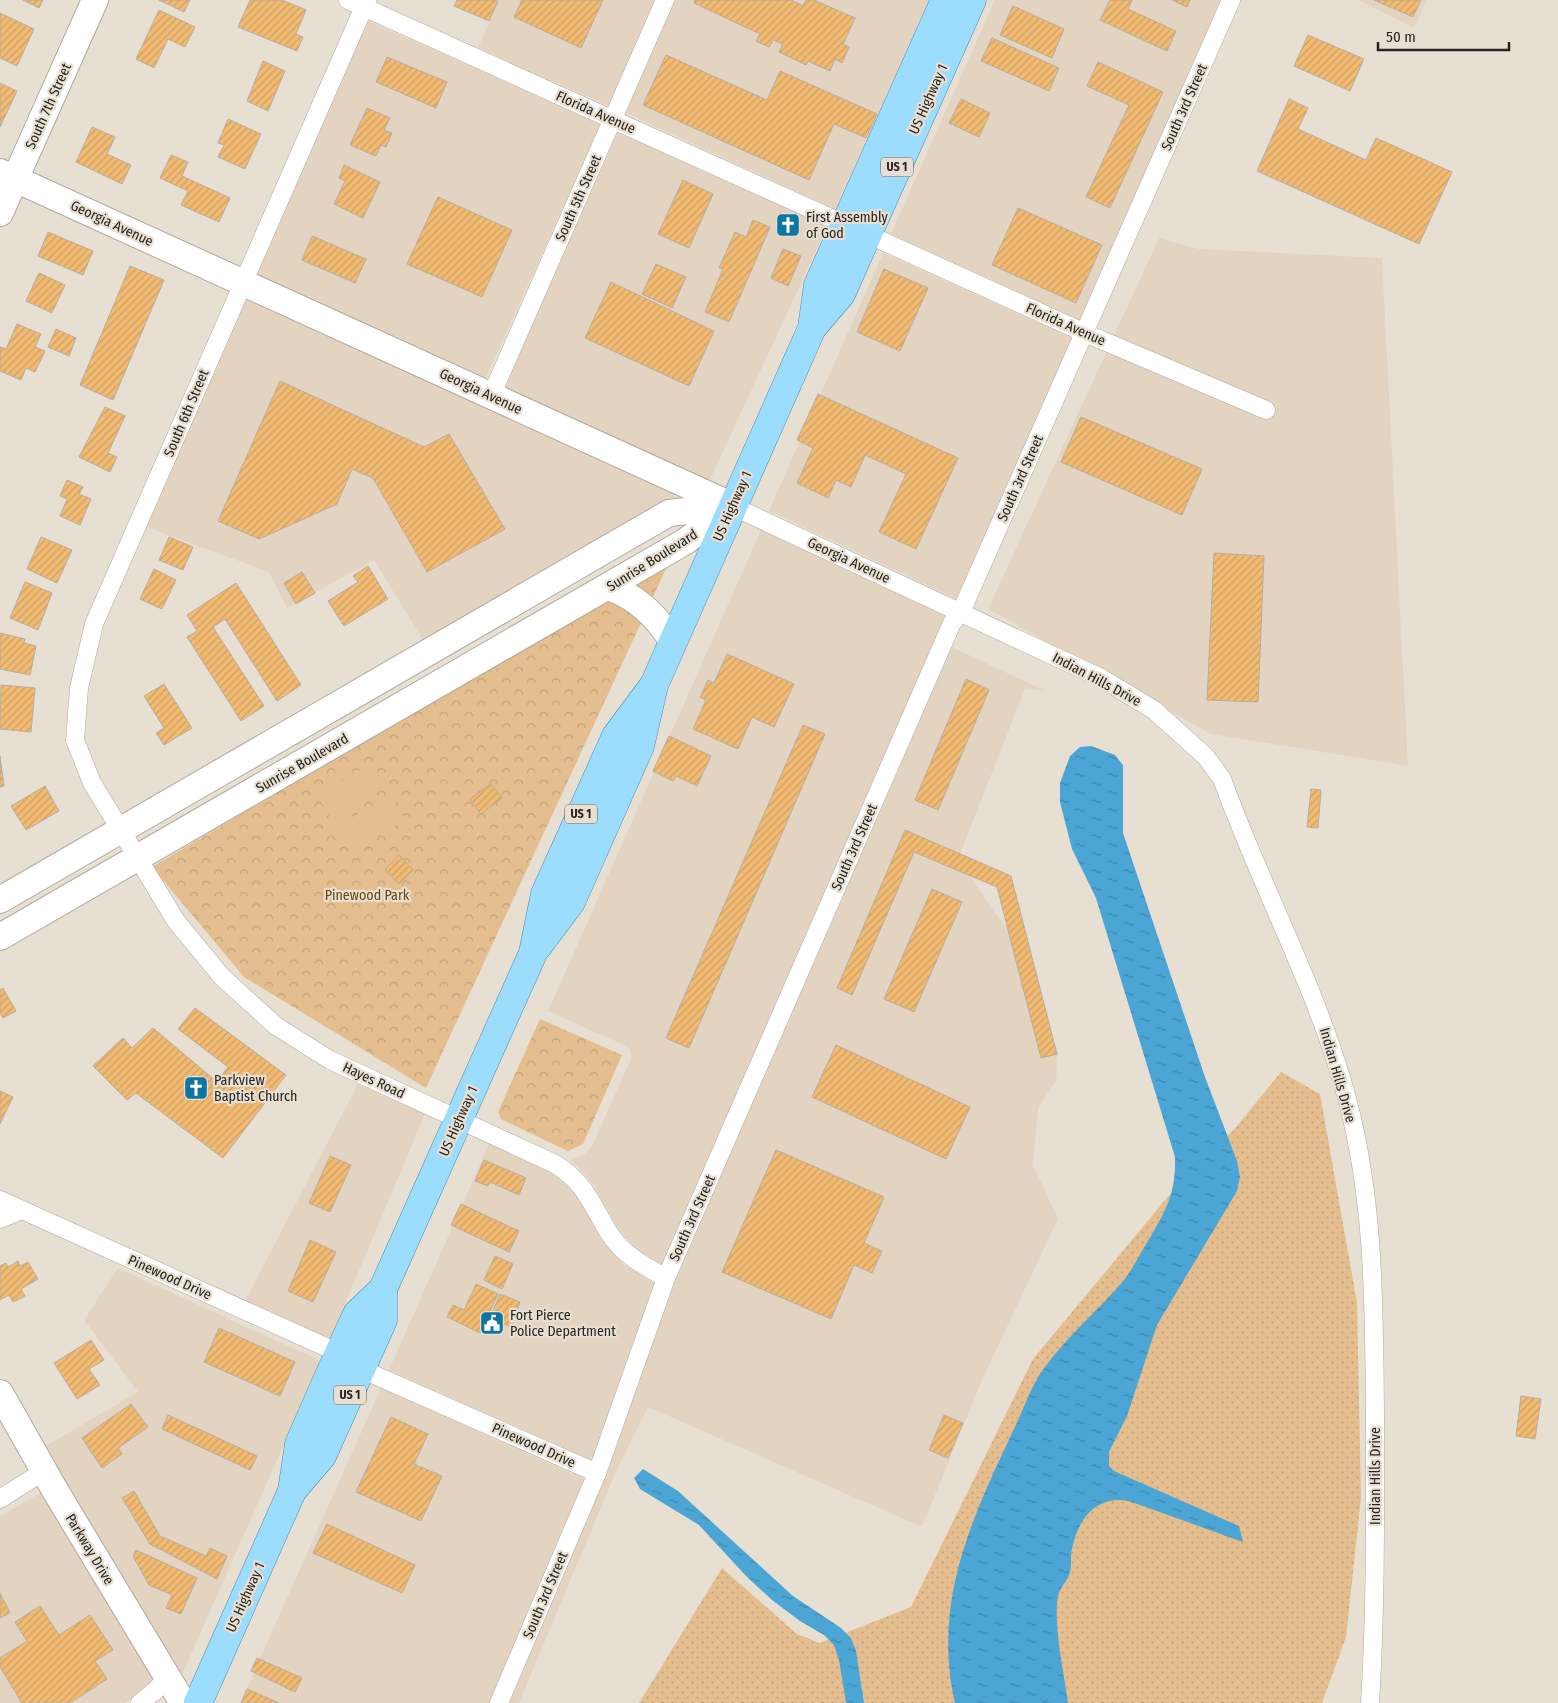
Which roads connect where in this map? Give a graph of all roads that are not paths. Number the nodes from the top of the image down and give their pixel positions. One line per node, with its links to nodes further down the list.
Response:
1 (95, 0): 8 (main road, South 7th Street)
2 (665, 0): 7 (street, South 5th Street)
3 (945, 0): 10 (main road, US Highway 1 / US 1)
4 (972, 0): 10 (main road, US Highway 1 / US 1)
5 (1231, 0): 12 (street, South 3rd Street)
6 (360, 2): 7 (street, Florida Avenue); 11 (street, South 6th Street)
7 (613, 120): 10 (street, Florida Avenue); 13 (street, South 5th Street)
8 (8, 175): 9 (main road, South 7th Street); 11 (main road, Georgia Avenue)
9 (0, 213)
10 (856, 229): 12 (street, Florida Avenue); 15 (main road, US Highway 1 / US 1)
11 (243, 282): 13 (main road, Georgia Avenue); 19 (street, South 6th Street)
12 (1084, 333): 14 (street, Florida Avenue); 17 (street, South 3rd Street)
13 (491, 396): 15 (main road, Georgia Avenue)
14 (1266, 410)
15 (732, 506): 16 (main road, Sunrise Boulevard); 17 (street, Georgia Avenue); 18 (main road, US Highway 1 / US 1); 19 (main road, Sunrise Boulevard)
16 (608, 587): 18 (main road); 20 (main road, Sunrise Boulevard)
17 (961, 612): 27 (street, South 3rd Street); 41 (street, Indian Hills Drive)
18 (673, 642): 23 (main road, US Highway 1 / US 1)
19 (122, 831): 20 (street, Hayes Road); 21 (main road, Sunrise Boulevard)
20 (138, 859): 22 (main road, Sunrise Boulevard); 23 (street, Hayes Road)
21 (0, 900)
22 (0, 937)
23 (459, 1119): 27 (street, Hayes Road); 28 (main road, US Highway 1 / US 1)
24 (0, 1200): 25 (street, Pinewood Drive)
25 (22, 1210): 26 (street); 29 (street, Pinewood Drive)
26 (0, 1219)
27 (666, 1278): 33 (street, South 3rd Street)
28 (383, 1289): 29 (main road, US Highway 1 / US 1); 30 (main road, US Highway 1 / US 1)
29 (339, 1353): 34 (main road, US Highway 1 / US 1)
30 (362, 1369): 33 (street, Pinewood Drive); 34 (main road, US Highway 1 / US 1)
31 (0, 1393): 32 (main road, Parkway Drive)
32 (44, 1471): 35 (street); 36 (main road, Parkway Drive)
33 (597, 1473): 40 (street, South 3rd Street)
34 (292, 1491): 39 (main road, US Highway 1 / US 1)
35 (0, 1499)
36 (167, 1677): 37 (street); 38 (main road, Parkway Drive)
37 (140, 1703)
38 (183, 1703)
39 (198, 1703)
40 (499, 1703)
41 (1370, 1703)

